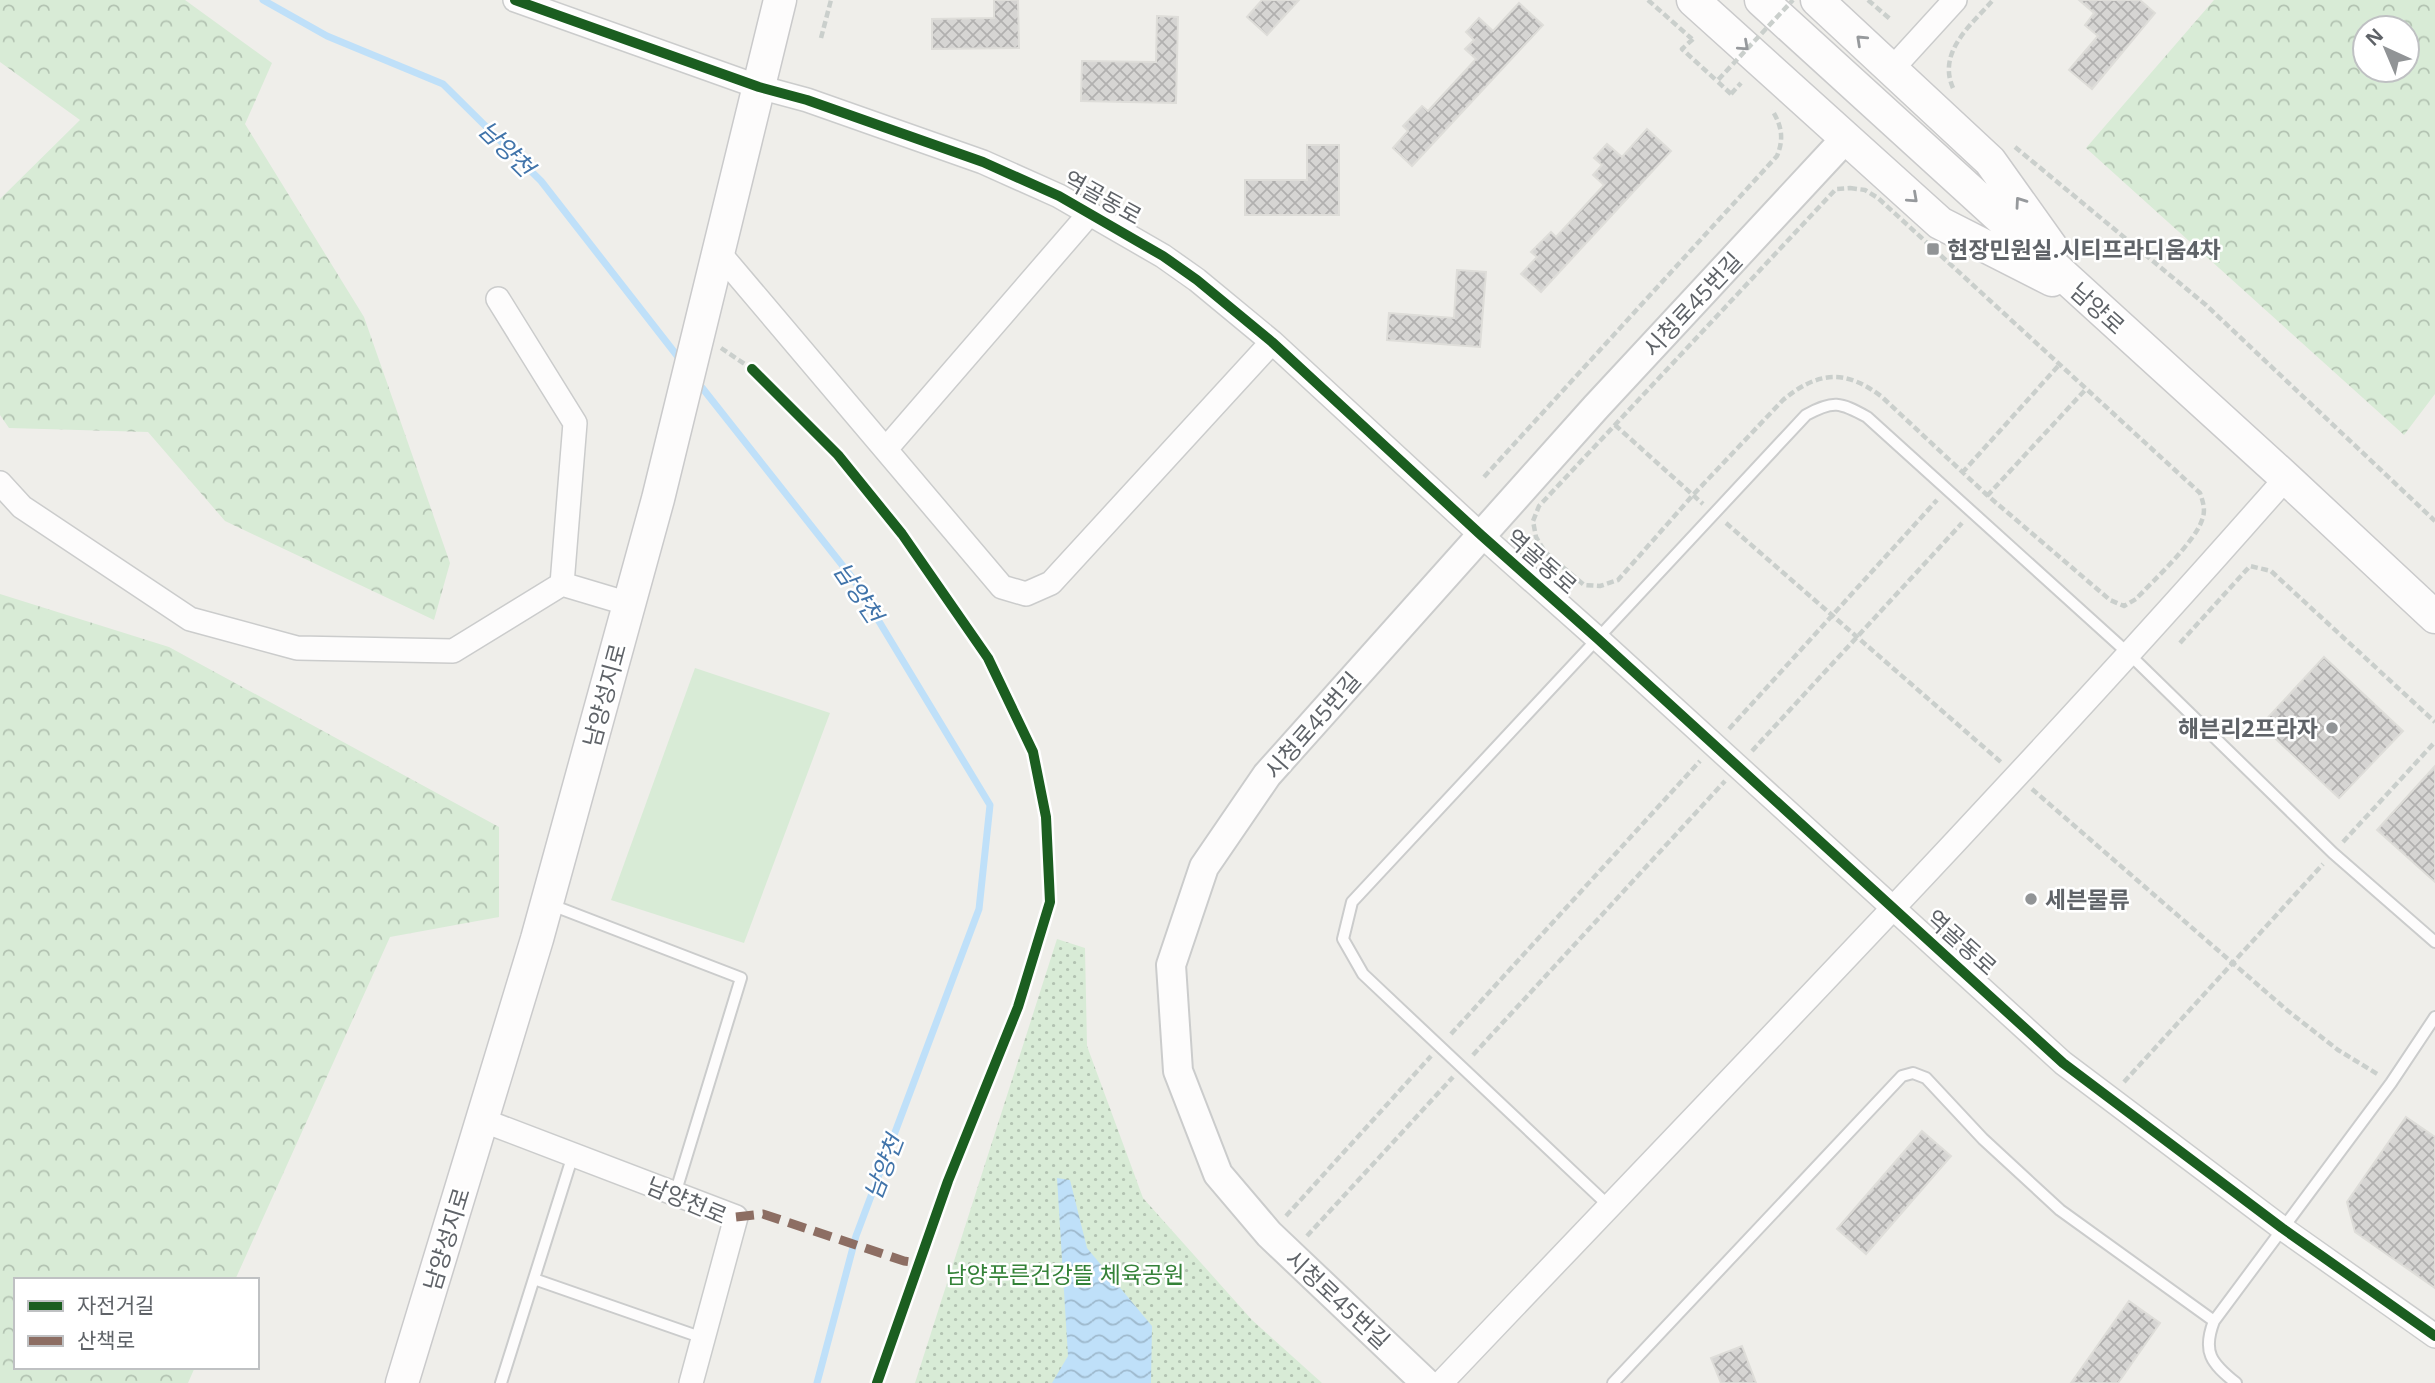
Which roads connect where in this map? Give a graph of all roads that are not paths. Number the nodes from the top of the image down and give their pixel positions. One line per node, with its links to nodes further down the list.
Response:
1 (515, 0): 8 (street, 역골동로)
2 (780, 0): 8 (main road, 남양성지로)
3 (1693, 0): 9 (main road, one-way to 9)
4 (1761, 0): 12 (main road, 남양로)
5 (1817, 0): 7 (main road, one-way to 5)
6 (1955, 0): 7 (street)
7 (1892, 69): 12 (main road, one-way to 7)
8 (759, 87): 10 (street, 역골동로); 11 (main road, 남양성지로)
9 (1846, 138): 12 (main road, one-way to 12); 18 (street, 시청로45번길)
10 (1090, 213): 14 (street, 역골동로); 15 (street)
11 (720, 254): 15 (street); 20 (main road, 남양성지로)
12 (2087, 298): 16 (main road, 남양로)
13 (498, 299): 19 (street)
14 (1272, 342): 15 (street); 18 (street, 역골동로)
15 (886, 449)
16 (2286, 478): 21 (main road, 남양로); 23 (street)
17 (0, 483): 19 (street)
18 (1481, 535): 22 (street, 역골동로); 40 (street, 시청로45번길)
19 (562, 584): 20 (street)
20 (629, 604): 24 (main road, 남양성지로)
21 (2435, 617)
22 (1598, 639): 23 (lane); 25 (street, 역골동로); 31 (lane)
23 (2129, 654): 25 (street); 26 (lane)
24 (547, 903): 28 (main road, 남양성지로); 30 (lane)
25 (1892, 907): 31 (street); 32 (street, 역골동로)
26 (2435, 942)
27 (2435, 1017): 32 (lane)
28 (482, 1120): 29 (street, 남양천로); 37 (main road, 남양성지로)
29 (573, 1155): 30 (street, 남양천로); 33 (lane)
30 (675, 1194): 36 (street, 남양천로)
31 (1609, 1206): 41 (street)
32 (2282, 1228): 34 (lane); 35 (street, 역골동로)
33 (534, 1279): 36 (lane); 38 (lane)
34 (2214, 1321): 42 (lane); 43 (lane)
35 (2435, 1336)
36 (703, 1338): 39 (street, 남양천로)
37 (402, 1383)
38 (502, 1383)
39 (691, 1383)
40 (1426, 1383)
41 (1441, 1383)
42 (1613, 1383)
43 (2236, 1383)

